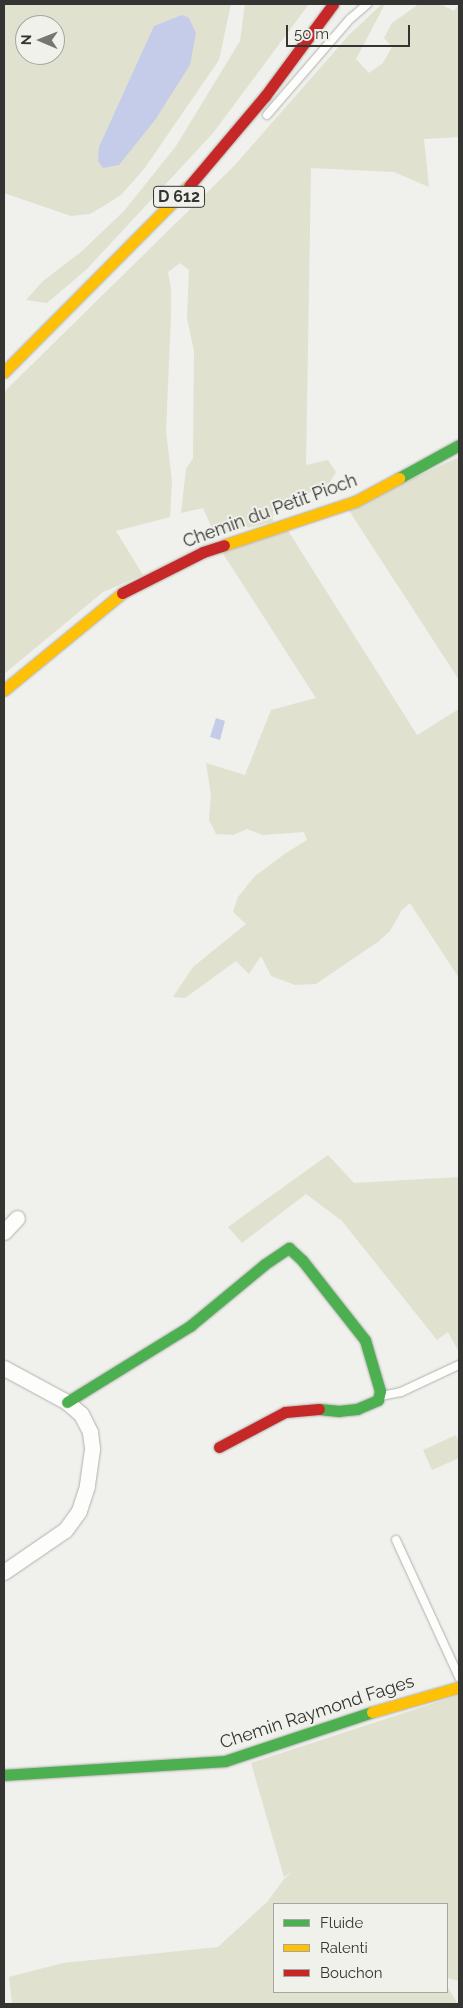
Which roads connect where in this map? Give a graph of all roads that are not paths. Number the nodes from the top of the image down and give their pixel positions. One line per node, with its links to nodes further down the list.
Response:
1 (333, 4): 5 (main road, D 612)
2 (367, 4): 3 (lane)
3 (259, 124)
4 (231, 149): 5 (lane)
5 (202, 173): 6 (main road, D 612)
6 (4, 372)
7 (459, 445): 8 (main road, Chemin du Petit Pioch)
8 (4, 690)
9 (17, 1218): 10 (street)
10 (4, 1232)
11 (459, 1365): 13 (lane)
12 (4, 1368): 14 (street)
13 (379, 1396): 14 (main road); 15 (main road)
14 (67, 1402): 17 (street)
15 (219, 1447)
16 (396, 1540): 18 (lane)
17 (4, 1572)
18 (459, 1677)
19 (459, 1687): 20 (main road, Chemin Raymond Fages)
20 (4, 1775)

